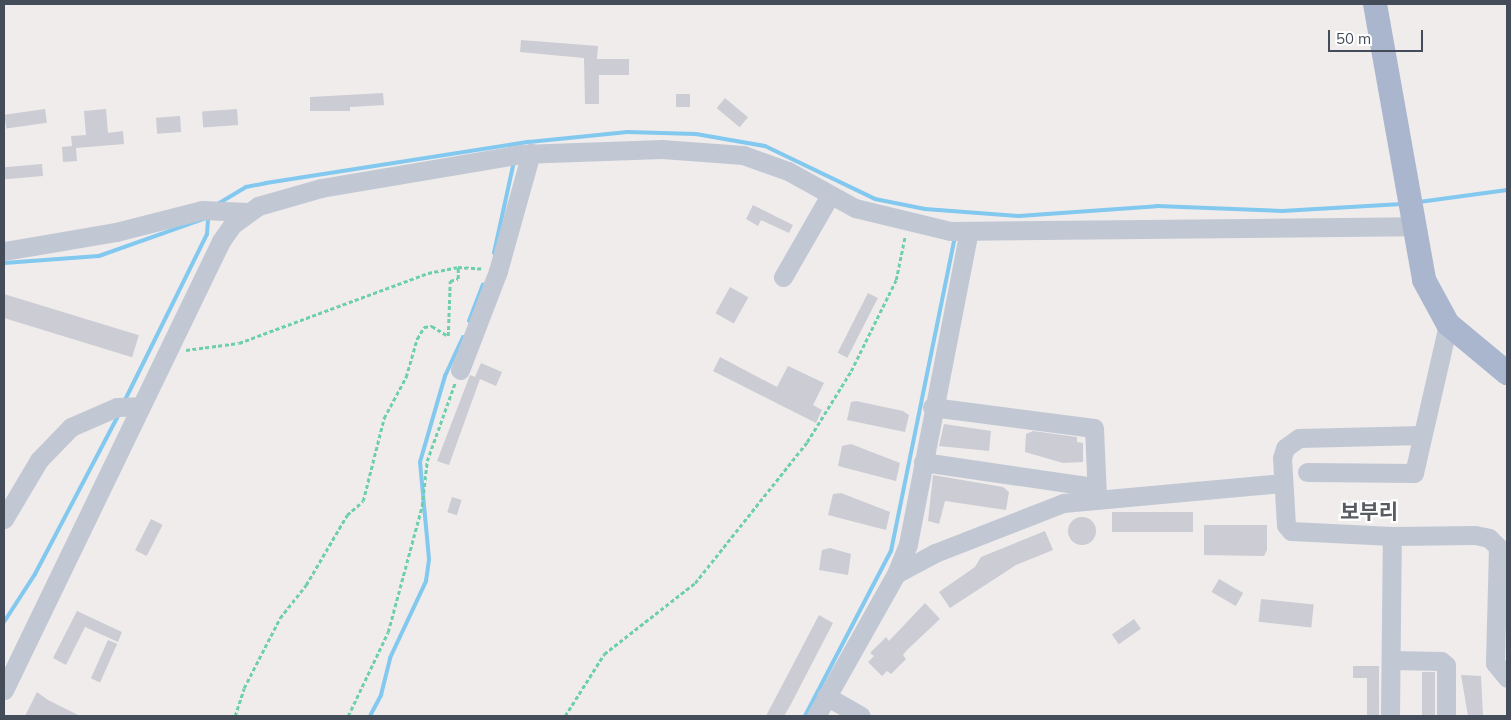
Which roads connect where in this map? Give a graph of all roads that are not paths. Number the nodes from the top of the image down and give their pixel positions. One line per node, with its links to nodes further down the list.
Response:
1 (1375, 4): 5 (main road)
2 (531, 153): 3 (street); 4 (street); 10 (street)
3 (829, 197): 6 (street); 8 (street)
4 (248, 212): 7 (street); 12 (street)
5 (1411, 221): 6 (street); 9 (main road)
6 (969, 231): 13 (street)
7 (4, 251)
8 (782, 276)
9 (1448, 324): 11 (main road); 14 (street)
10 (460, 370)
11 (1507, 373)
12 (141, 406): 19 (street); 24 (street)
13 (932, 408): 15 (street); 18 (street)
14 (1422, 435): 16 (street); 17 (street)
15 (923, 462): 18 (street); 21 (street)
16 (1307, 472)
17 (1281, 483): 18 (street); 20 (street)
18 (1096, 492): 21 (street)
19 (4, 518)
20 (1392, 536): 22 (street); 23 (street)
21 (896, 574): 25 (street)
22 (1393, 660): 28 (street); 29 (street)
23 (1507, 678)
24 (4, 690)
25 (826, 696): 26 (street); 27 (street)
26 (816, 716)
27 (861, 716)
28 (1390, 716)
29 (1446, 716)

